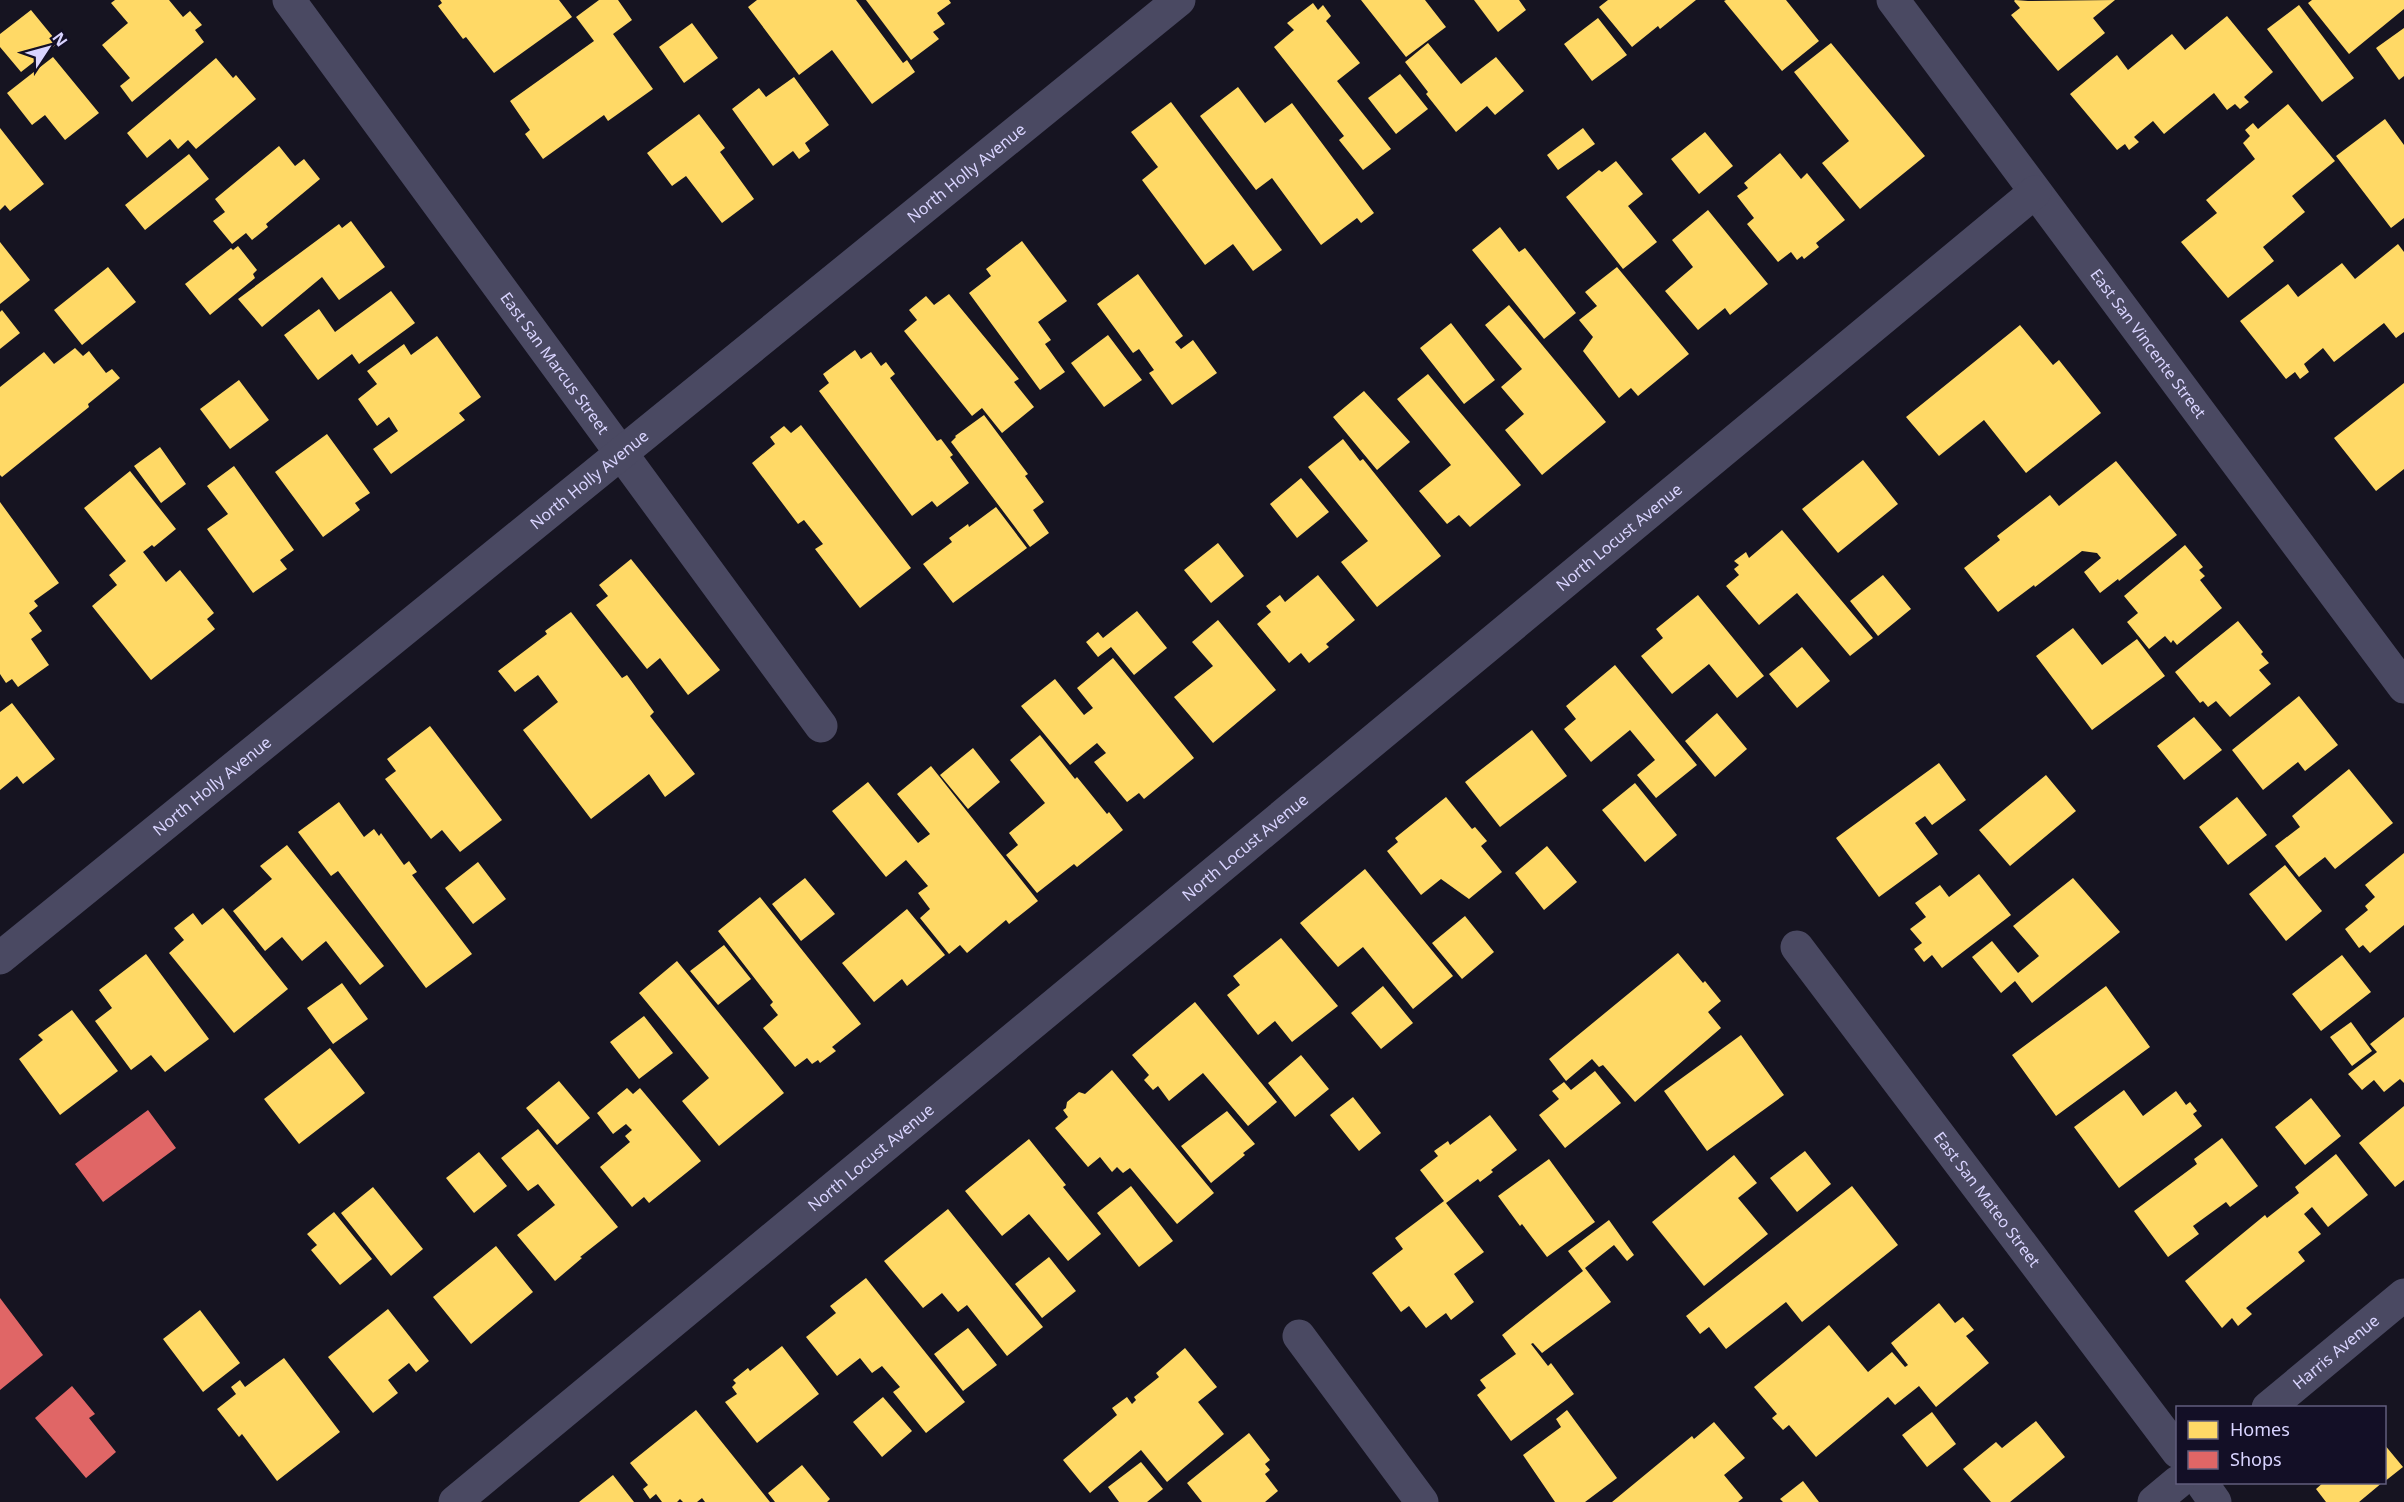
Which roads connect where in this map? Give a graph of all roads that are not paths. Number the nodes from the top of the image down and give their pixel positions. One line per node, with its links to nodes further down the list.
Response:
1 (289, 0): 5 (street, East San Marcus Street)
2 (1179, 0): 5 (street, North Holly Avenue)
3 (1893, 0): 4 (street, East San Vincente Street)
4 (2035, 192): 6 (street, East San Vincente Street); 16 (street, North Locust Avenue)
5 (623, 454): 7 (street, East San Marcus Street); 9 (street, North Holly Avenue)
6 (2404, 687)
7 (821, 726)
8 (1797, 947): 13 (street, East San Mateo Street)
9 (0, 958)
10 (2404, 1295): 12 (street, Harris Avenue)
11 (1299, 1336): 17 (street)
12 (2269, 1406)
13 (2176, 1449)
14 (2176, 1484): 18 (street)
15 (2202, 1484): 19 (street)
16 (455, 1502)
17 (1422, 1502)
18 (2154, 1502)
19 (2215, 1502)

